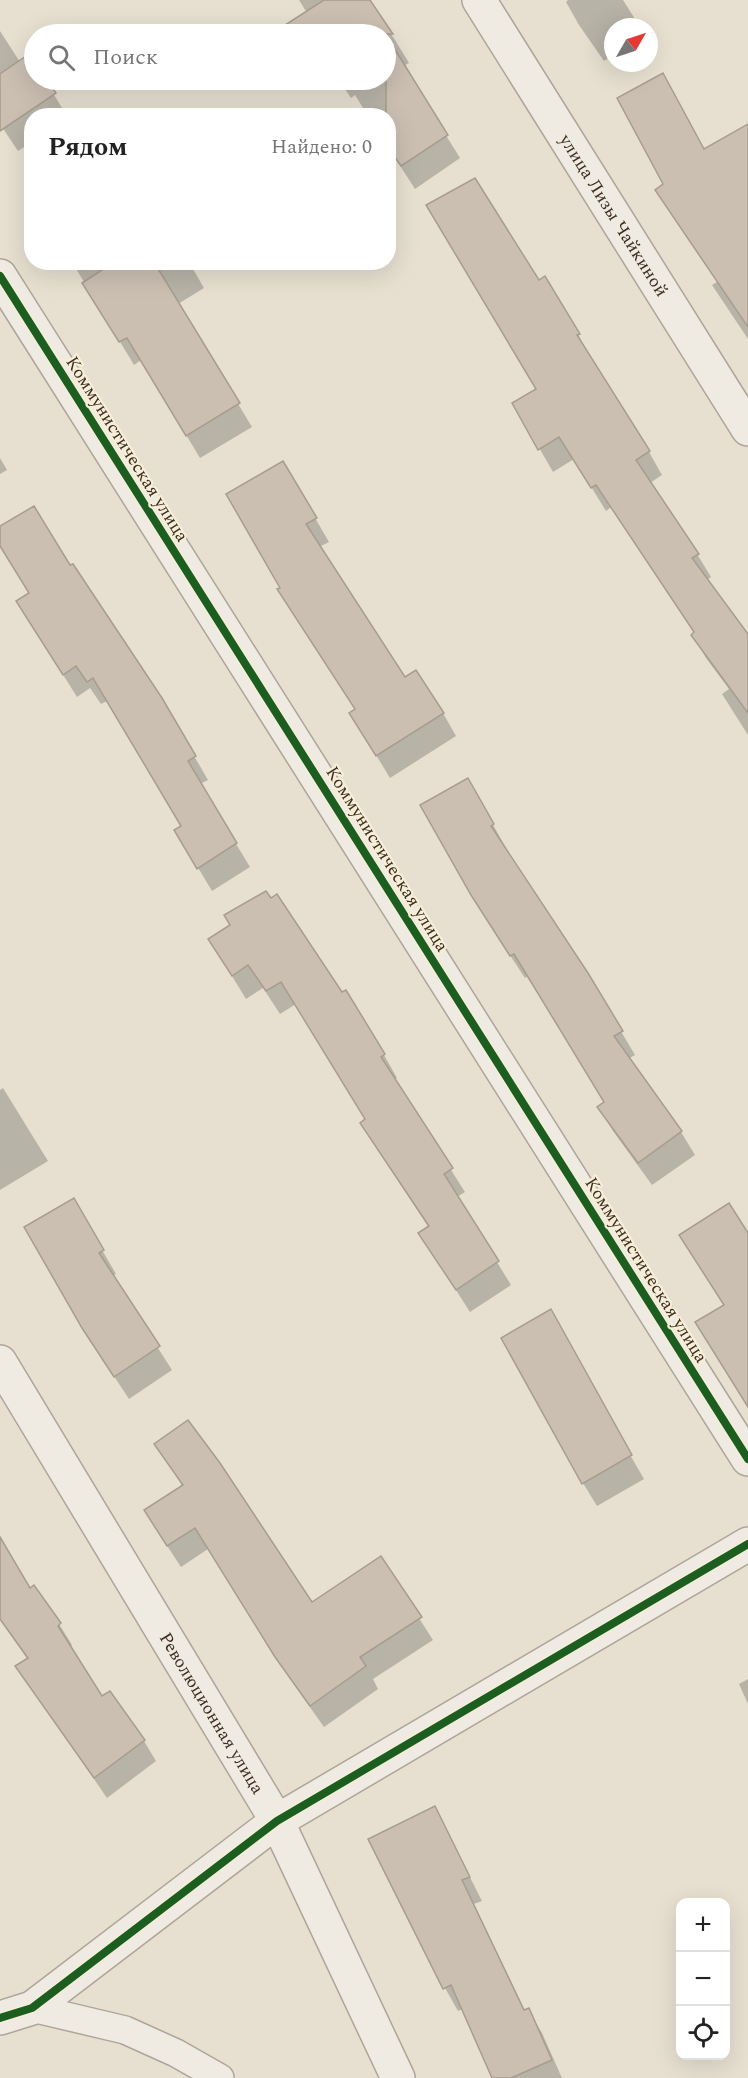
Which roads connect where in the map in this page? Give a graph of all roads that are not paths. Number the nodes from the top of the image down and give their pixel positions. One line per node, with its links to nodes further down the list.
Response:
1 (478, 0): 3 (street, улица Лизы Чайкиной)
2 (0, 276): 5 (street, Коммунистическая улица)
3 (748, 429)
4 (0, 1362): 7 (street, Революционная улица)
5 (748, 1459)
6 (748, 1544): 7 (street)
7 (277, 1821): 8 (street); 11 (street, Революционная улица)
8 (32, 2008): 9 (street); 10 (lane)
9 (0, 2018)
10 (220, 2078)
11 (398, 2078)

